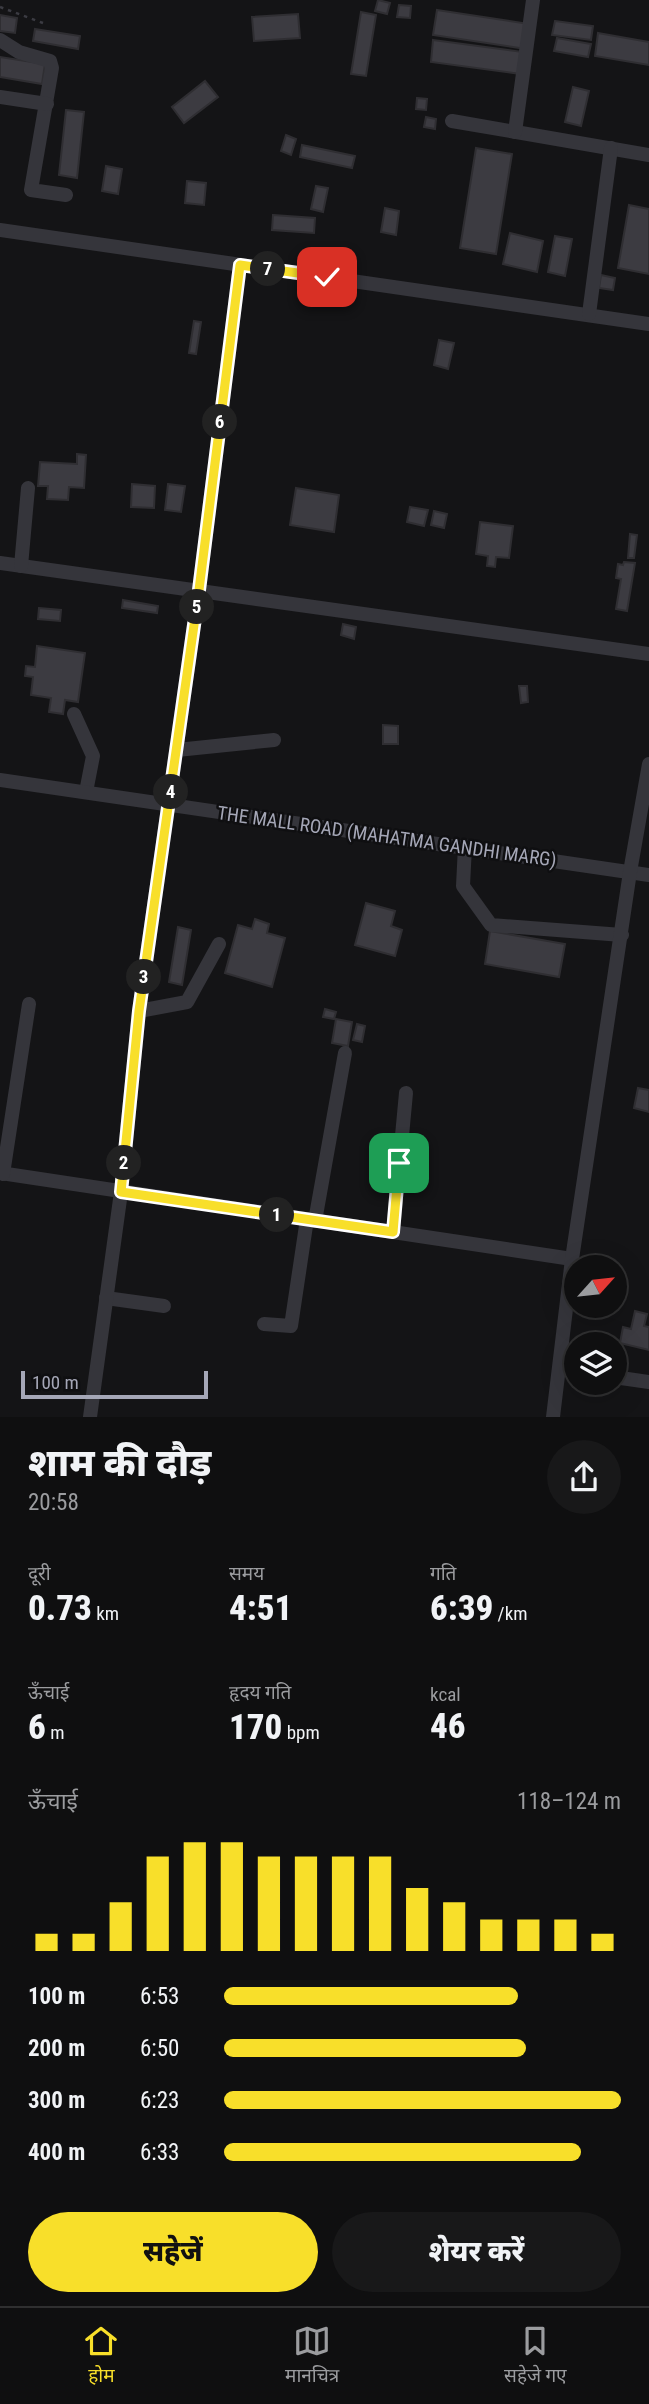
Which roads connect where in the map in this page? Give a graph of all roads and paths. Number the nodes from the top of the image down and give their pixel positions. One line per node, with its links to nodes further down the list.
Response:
1 (533, 0): 8 (street)
2 (0, 6): 3 (path)
3 (43, 23)
4 (0, 40): 6 (street)
5 (0, 97): 6 (street)
6 (47, 104): 11 (street)
7 (452, 121): 8 (street)
8 (515, 132): 9 (street)
9 (611, 148): 10 (street); 14 (street)
10 (649, 155)
11 (66, 195)
12 (0, 230): 13 (street)
13 (240, 265): 14 (street); 19 (street)
14 (589, 314): 15 (street)
15 (649, 324)
16 (28, 488): 18 (street)
17 (0, 563): 18 (street)
18 (21, 566): 19 (street)
19 (199, 590): 20 (street); 23 (street)
20 (649, 654)
21 (74, 714): 26 (street)
22 (274, 740): 23 (street)
23 (177, 750): 27 (street)
24 (649, 764): 29 (street)
25 (0, 780): 26 (street, THE MALL ROAD (MAHATMA GANDHI MARG))
26 (86, 792): 27 (street, THE MALL ROAD (MAHATMA GANDHI MARG))
27 (170, 804): 28 (street, THE MALL ROAD (MAHATMA GANDHI MARG)); 34 (street)
28 (465, 846): 29 (street, THE MALL ROAD (MAHATMA GANDHI MARG)); 31 (street)
29 (630, 872): 30 (street, THE MALL ROAD (MAHATMA GANDHI MARG)); 31 (street)
30 (649, 875)
31 (622, 935): 41 (street)
32 (219, 944): 34 (street)
33 (29, 1004): 37 (street)
34 (139, 1011): 38 (street)
35 (345, 1053): 39 (street)
36 (406, 1093): 40 (street)
37 (1, 1173): 38 (street)
38 (121, 1192): 39 (street); 43 (street)
39 (311, 1220): 40 (street); 46 (street)
40 (393, 1232): 42 (street)
41 (573, 1255)
42 (564, 1258)
43 (106, 1298): 44 (street); 51 (street)
44 (164, 1306)
45 (566, 1318): 47 (street)
46 (264, 1324)
47 (560, 1369): 48 (street); 52 (street)
48 (564, 1370)
49 (627, 1379): 50 (street)
50 (649, 1382)
51 (90, 1417)
52 (553, 1417)

